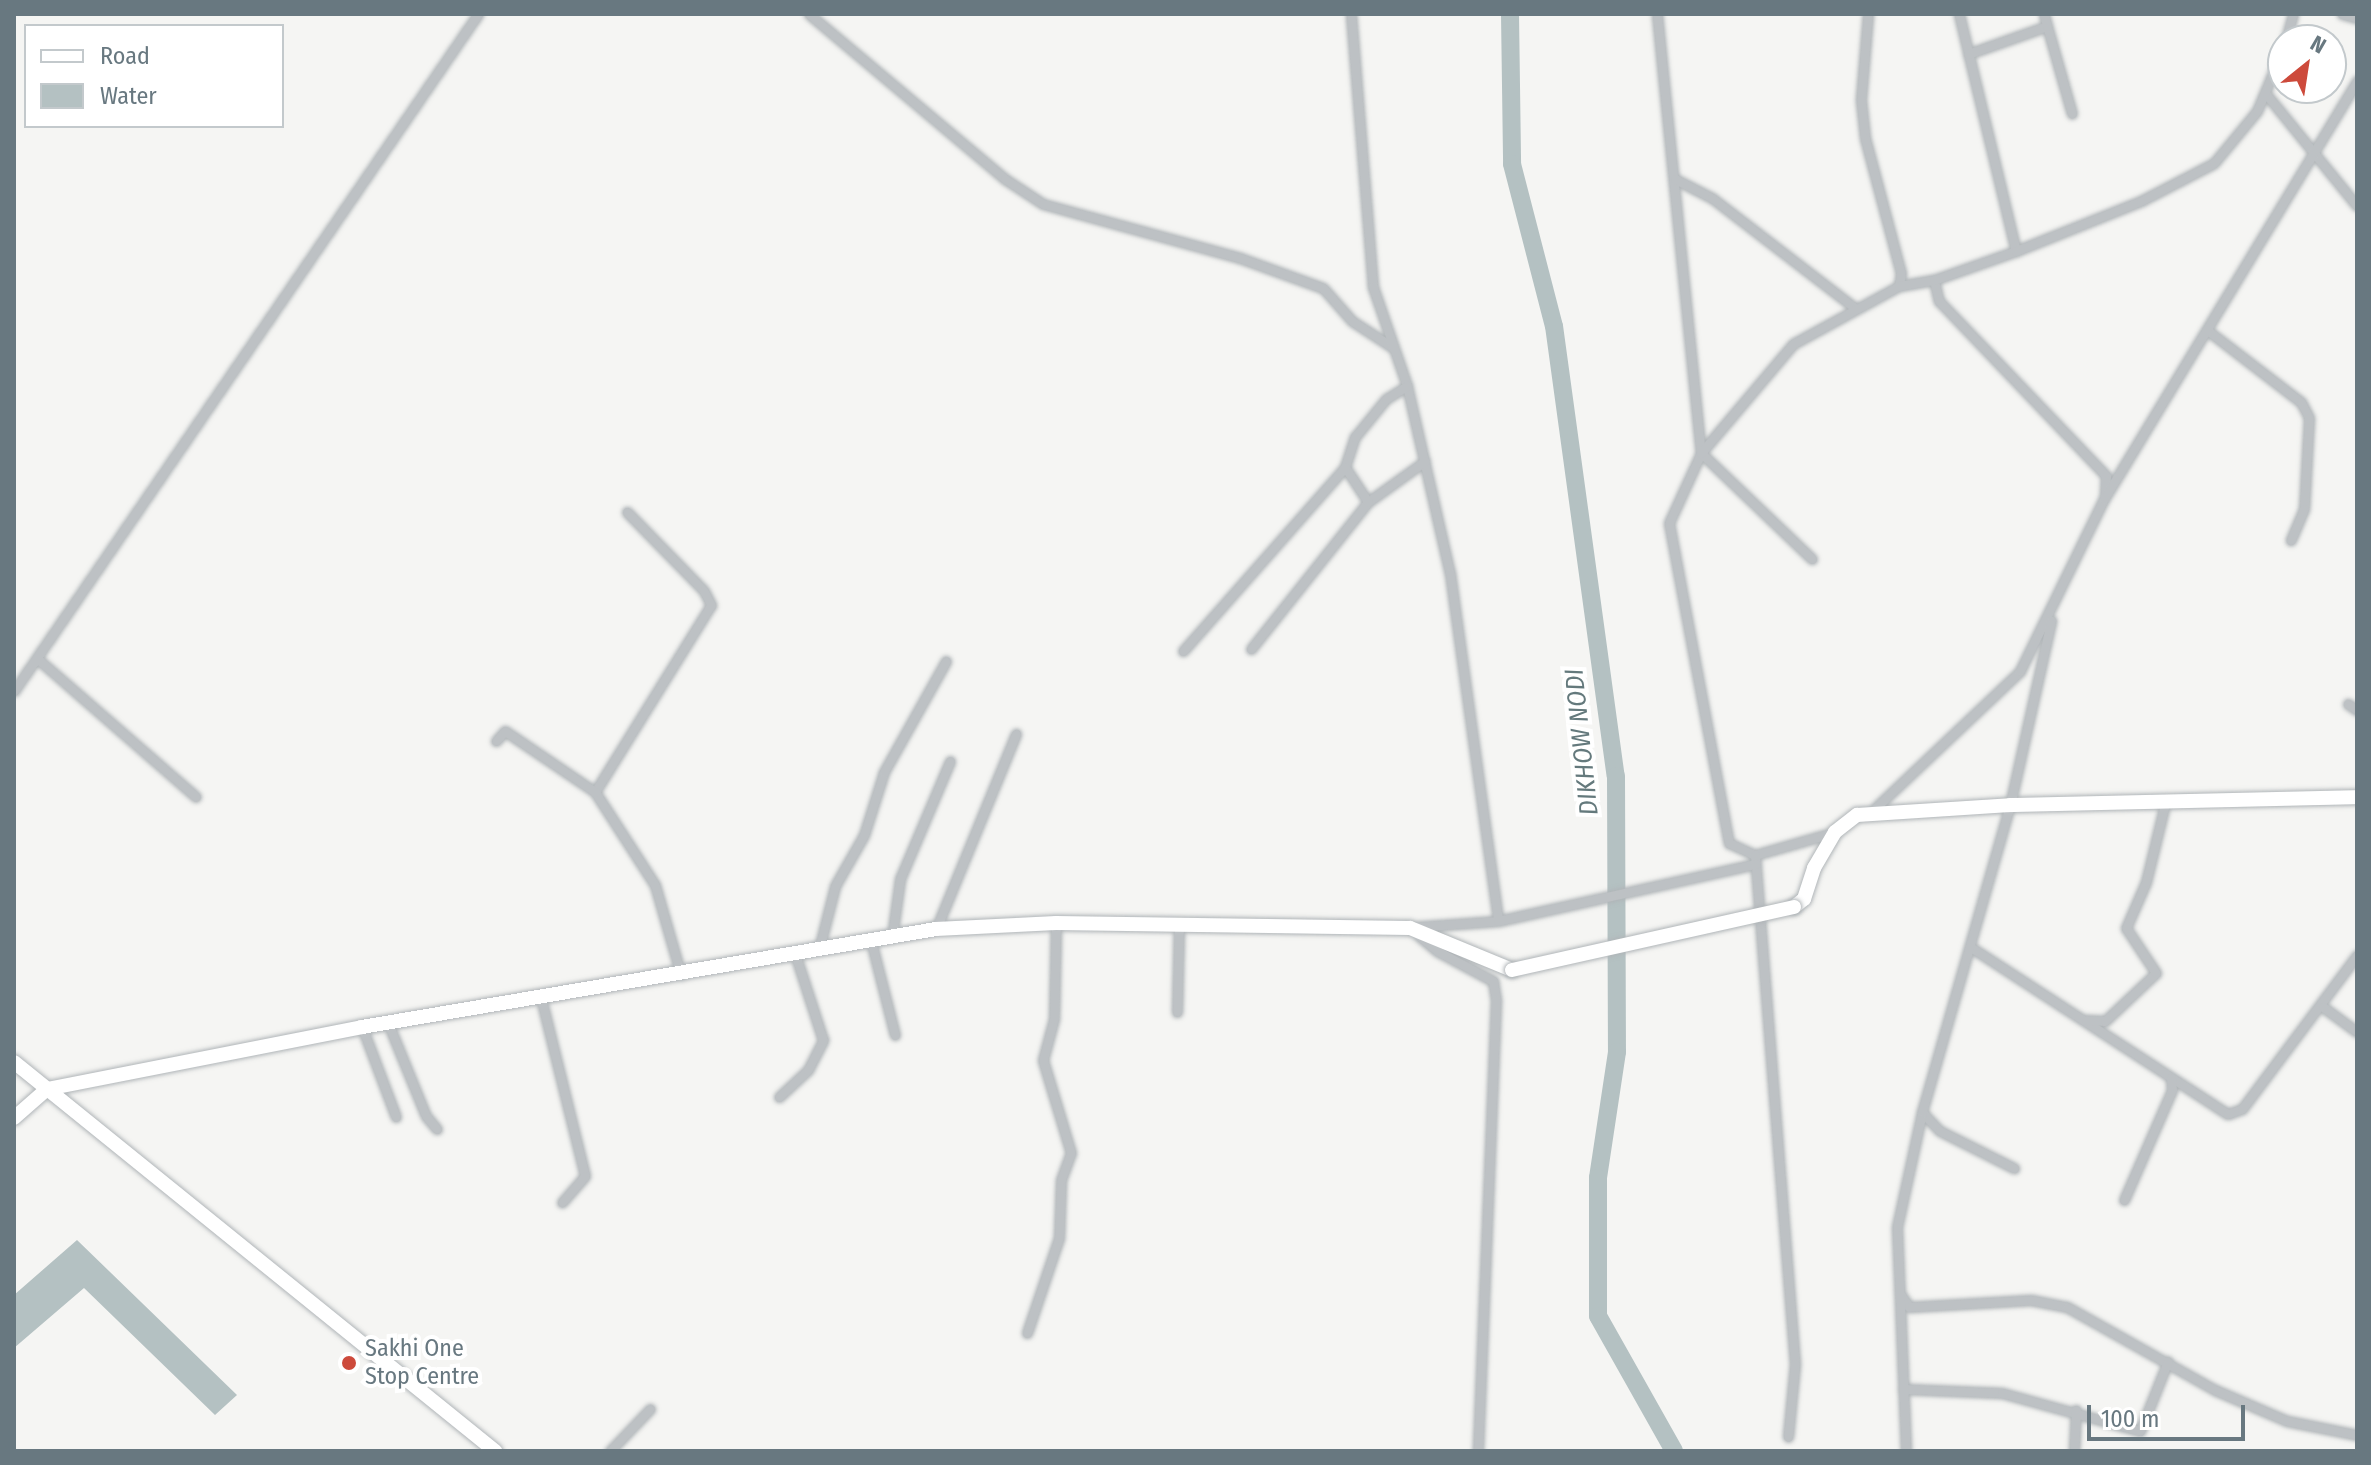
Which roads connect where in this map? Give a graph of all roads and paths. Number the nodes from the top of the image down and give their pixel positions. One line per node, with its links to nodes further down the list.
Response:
1 (478, 14): 36 (street)
2 (809, 14): 23 (street)
3 (1351, 14): 23 (street)
4 (1657, 14): 16 (street)
5 (1868, 14): 20 (street)
6 (1959, 14): 11 (street)
7 (2044, 14): 10 (street)
8 (2342, 14): 9 (street)
9 (2357, 18)
10 (2047, 26): 11 (street); 14 (street)
11 (1968, 54): 18 (street)
12 (2357, 81): 15 (street)
13 (2266, 94): 15 (street); 18 (street)
14 (2072, 114)
15 (2315, 152): 17 (street); 22 (street)
16 (1675, 179): 21 (street); 25 (street)
17 (2357, 206)
18 (2016, 251): 19 (street)
19 (1934, 280): 20 (street); 28 (street)
20 (1899, 286): 21 (street)
21 (1856, 309): 25 (street)
22 (2207, 330): 28 (street); 31 (street)
23 (1395, 349): 24 (street)
24 (1407, 386): 26 (street); 27 (street)
25 (1701, 453): 32 (street); 49 (street)
26 (1425, 461): 29 (street); 50 (street)
27 (1345, 467): 29 (street); 35 (street)
28 (2104, 499): 33 (street)
29 (1368, 502): 34 (street)
30 (627, 512): 42 (street)
31 (2291, 540)
32 (1812, 559)
33 (2053, 609): 46 (street); 47 (street)
34 (1251, 649)
35 (1183, 651)
36 (39, 660): 38 (street); 43 (street)
37 (946, 661): 58 (street)
38 (14, 691)
39 (1016, 734): 54 (street)
40 (496, 741): 42 (street)
41 (950, 761): 55 (street)
42 (595, 792): 61 (street)
43 (196, 797)
44 (2357, 797): 45 (main road)
45 (2166, 800): 46 (main road); 65 (street)
46 (2010, 805): 47 (main road); 57 (street)
47 (1869, 814): 48 (main road)
48 (1835, 832): 49 (street); 53 (main road, bridge)
49 (1756, 859): 50 (street); 88 (street)
50 (1498, 921): 53 (street)
51 (1056, 923): 52 (main road); 54 (main road); 82 (street)
52 (1179, 926): 53 (main road); 64 (street)
53 (1410, 928): 91 (street)
54 (936, 929): 55 (main road)
55 (892, 937): 56 (main road)
56 (871, 941): 58 (main road); 69 (street)
57 (1972, 948): 65 (street); 74 (street)
58 (819, 949): 59 (main road)
59 (795, 954): 61 (main road); 73 (street)
60 (2357, 955): 63 (street)
61 (681, 975): 62 (main road)
62 (541, 998): 66 (main road); 80 (street)
63 (2323, 1007): 68 (street); 71 (street)
64 (1177, 1012)
65 (2086, 1020): 71 (street)
66 (388, 1023): 67 (main road); 77 (street)
67 (362, 1027): 72 (main road); 75 (street)
68 (2357, 1032)
69 (895, 1035)
70 (14, 1062): 72 (main road)
71 (2171, 1078): 79 (street)
72 (47, 1089): 76 (main road); 89 (main road)
73 (779, 1097)
74 (1922, 1112): 78 (street); 81 (street)
75 (396, 1117)
76 (14, 1118)
77 (437, 1129)
78 (2014, 1168)
79 (2124, 1200)
80 (562, 1202)
81 (1901, 1295): 83 (street); 84 (street)
82 (1027, 1333)
83 (2168, 1361): 86 (street); 87 (street)
84 (1903, 1389): 86 (street); 92 (street)
85 (650, 1409): 90 (street)
86 (2076, 1410): 93 (street)
87 (2357, 1435)
88 (1788, 1437)
89 (495, 1451)
90 (610, 1451)
91 (1478, 1451)
92 (1906, 1451)
93 (2074, 1451)

